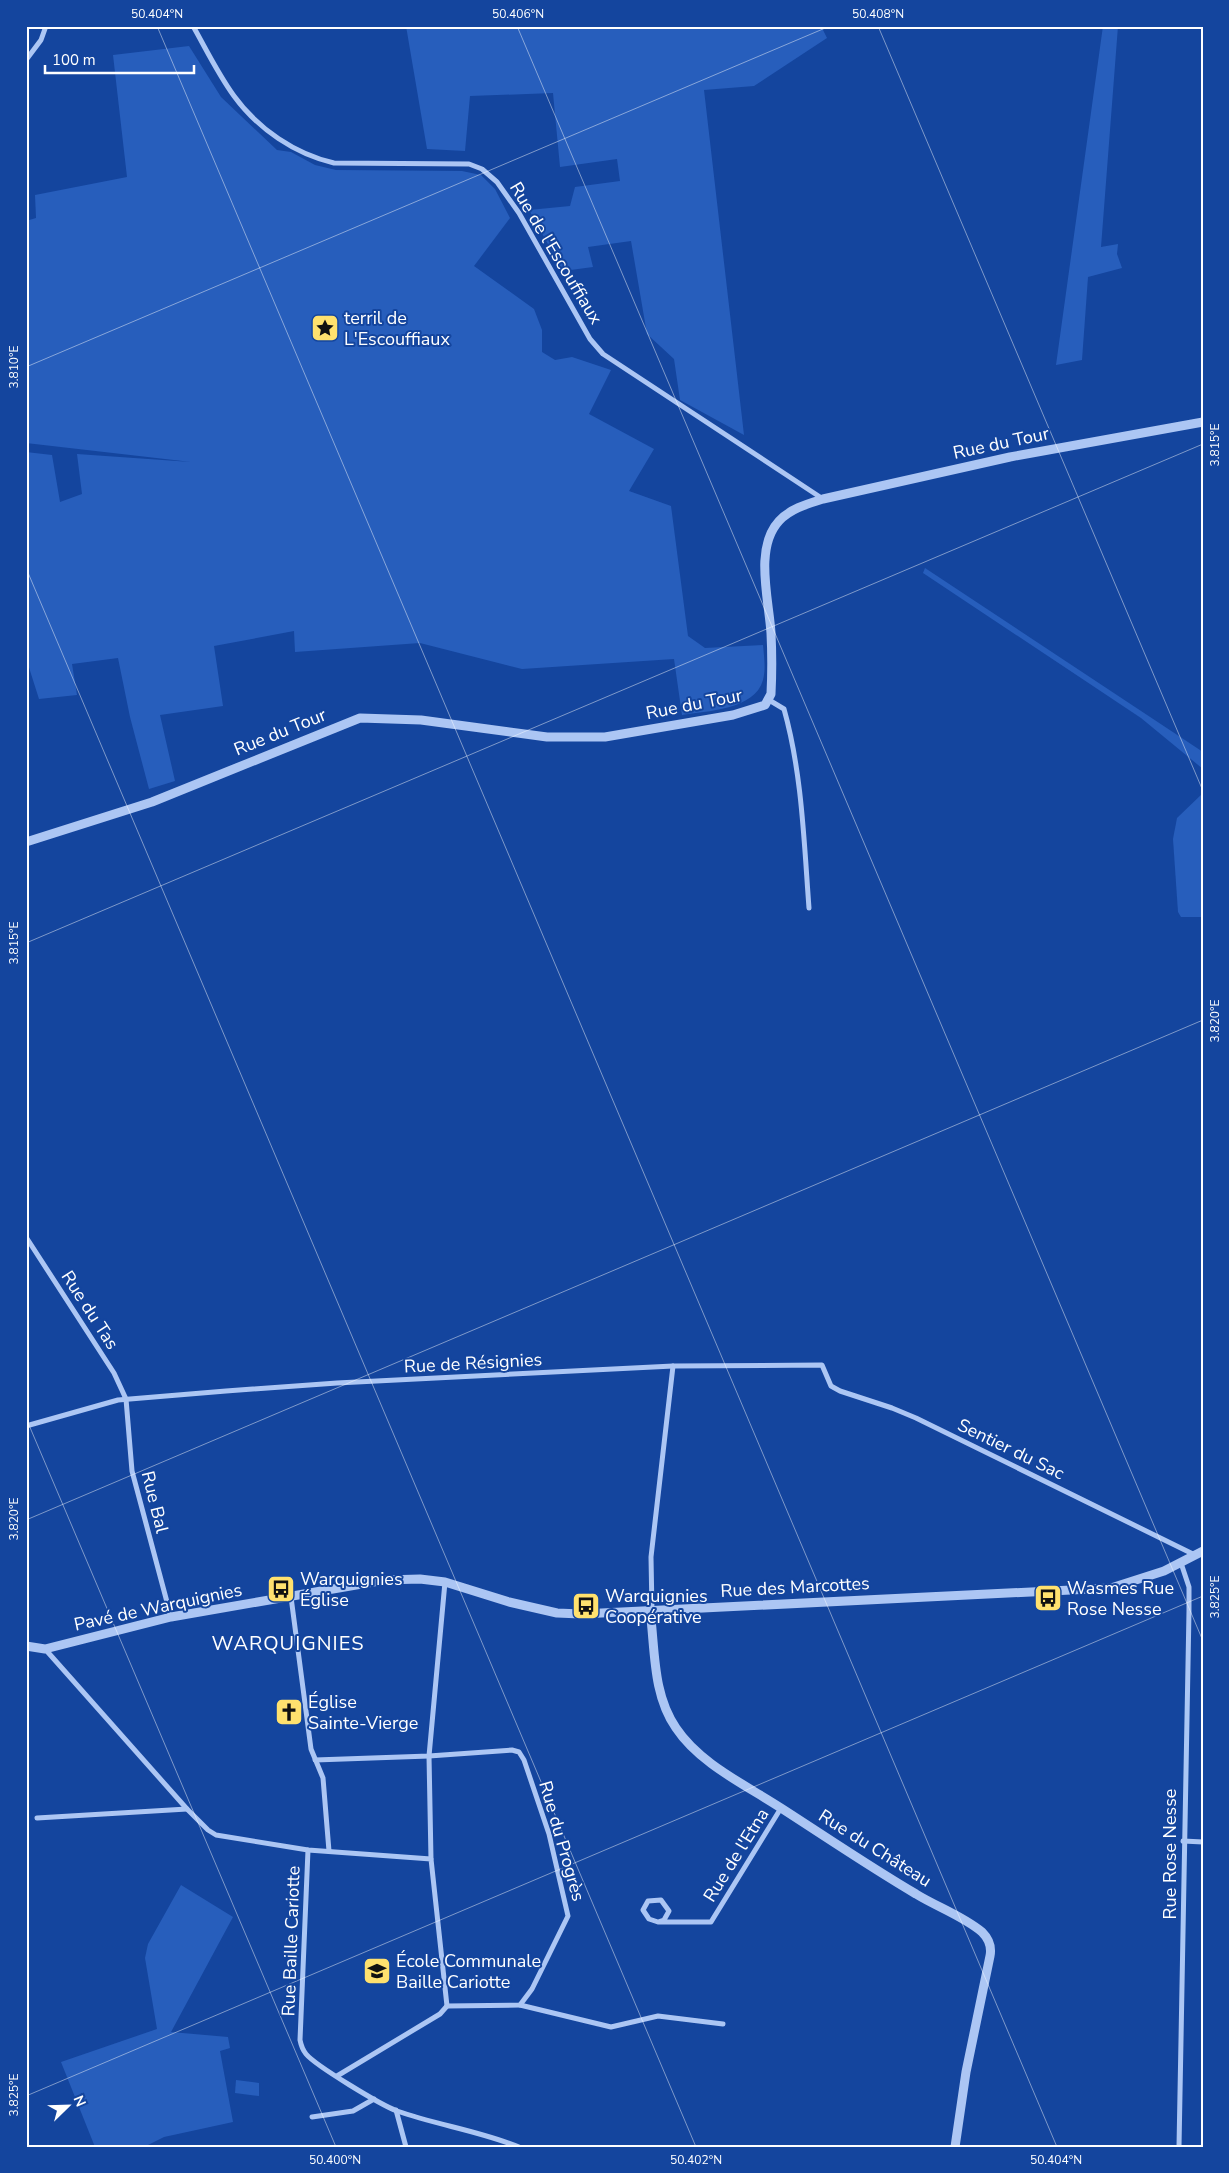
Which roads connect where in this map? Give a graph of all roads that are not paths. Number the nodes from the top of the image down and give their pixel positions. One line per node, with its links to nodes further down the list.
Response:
1 (46, 26): 3 (street)
2 (193, 26): 5 (street, Rue de l'Escouffiaux)
3 (26, 60)
4 (1203, 422): 5 (street, Rue du Tour)
5 (822, 499): 6 (street, Rue du Tour)
6 (769, 700): 7 (street, Rue du Tour); 8 (street)
7 (26, 842)
8 (809, 908)
9 (26, 1237): 12 (street, Rue du Tas)
10 (822, 1365): 11 (street, Rue de Résignies); 14 (street, Sentier du Sac)
11 (674, 1366): 12 (street, Rue de Résignies); 18 (street)
12 (126, 1399): 13 (street); 19 (street, Rue Bal)
13 (26, 1426)
14 (1199, 1554): 15 (street, Rue des Marcottes)
15 (1181, 1563): 18 (street, Rue des Marcottes); 27 (street, Rue Rose Nesse)
16 (445, 1582): 17 (street, Pavé de Warquignies); 18 (street, Pavé de Warquignies); 22 (street)
17 (291, 1597): 19 (street, Pavé de Warquignies); 23 (street)
18 (652, 1611): 24 (street, Rue du Château)
19 (172, 1617): 21 (street, Pavé de Warquignies)
20 (26, 1646): 21 (street, Pavé de Warquignies)
21 (45, 1649): 25 (street, Rue Baille Cariotte)
22 (429, 1756): 23 (street); 31 (street); 33 (street, Rue du Progrès)
23 (315, 1760): 30 (street)
24 (781, 1808): 32 (street, Rue de l'Etna); 42 (street, Rue du Château)
25 (187, 1809): 26 (street); 29 (street, Rue Baille Cariotte)
26 (36, 1818)
27 (1183, 1841): 28 (street); 43 (street, Rue Rose Nesse)
28 (1203, 1842)
29 (308, 1850): 30 (street); 36 (street, Rue Baille Cariotte)
30 (328, 1851): 31 (street)
31 (431, 1859): 34 (street)
32 (658, 1922): 32 (street)
33 (520, 2005): 34 (street); 35 (street)
34 (447, 2006): 36 (street)
35 (723, 2024)
36 (338, 2076): 37 (street, Rue Baille Cariotte)
37 (374, 2099): 38 (street, Rue Baille Cariotte); 39 (street)
38 (396, 2110): 40 (street); 41 (street, Rue Baille Cariotte)
39 (312, 2117)
40 (406, 2147)
41 (519, 2147)
42 (955, 2147)
43 (1179, 2147)

